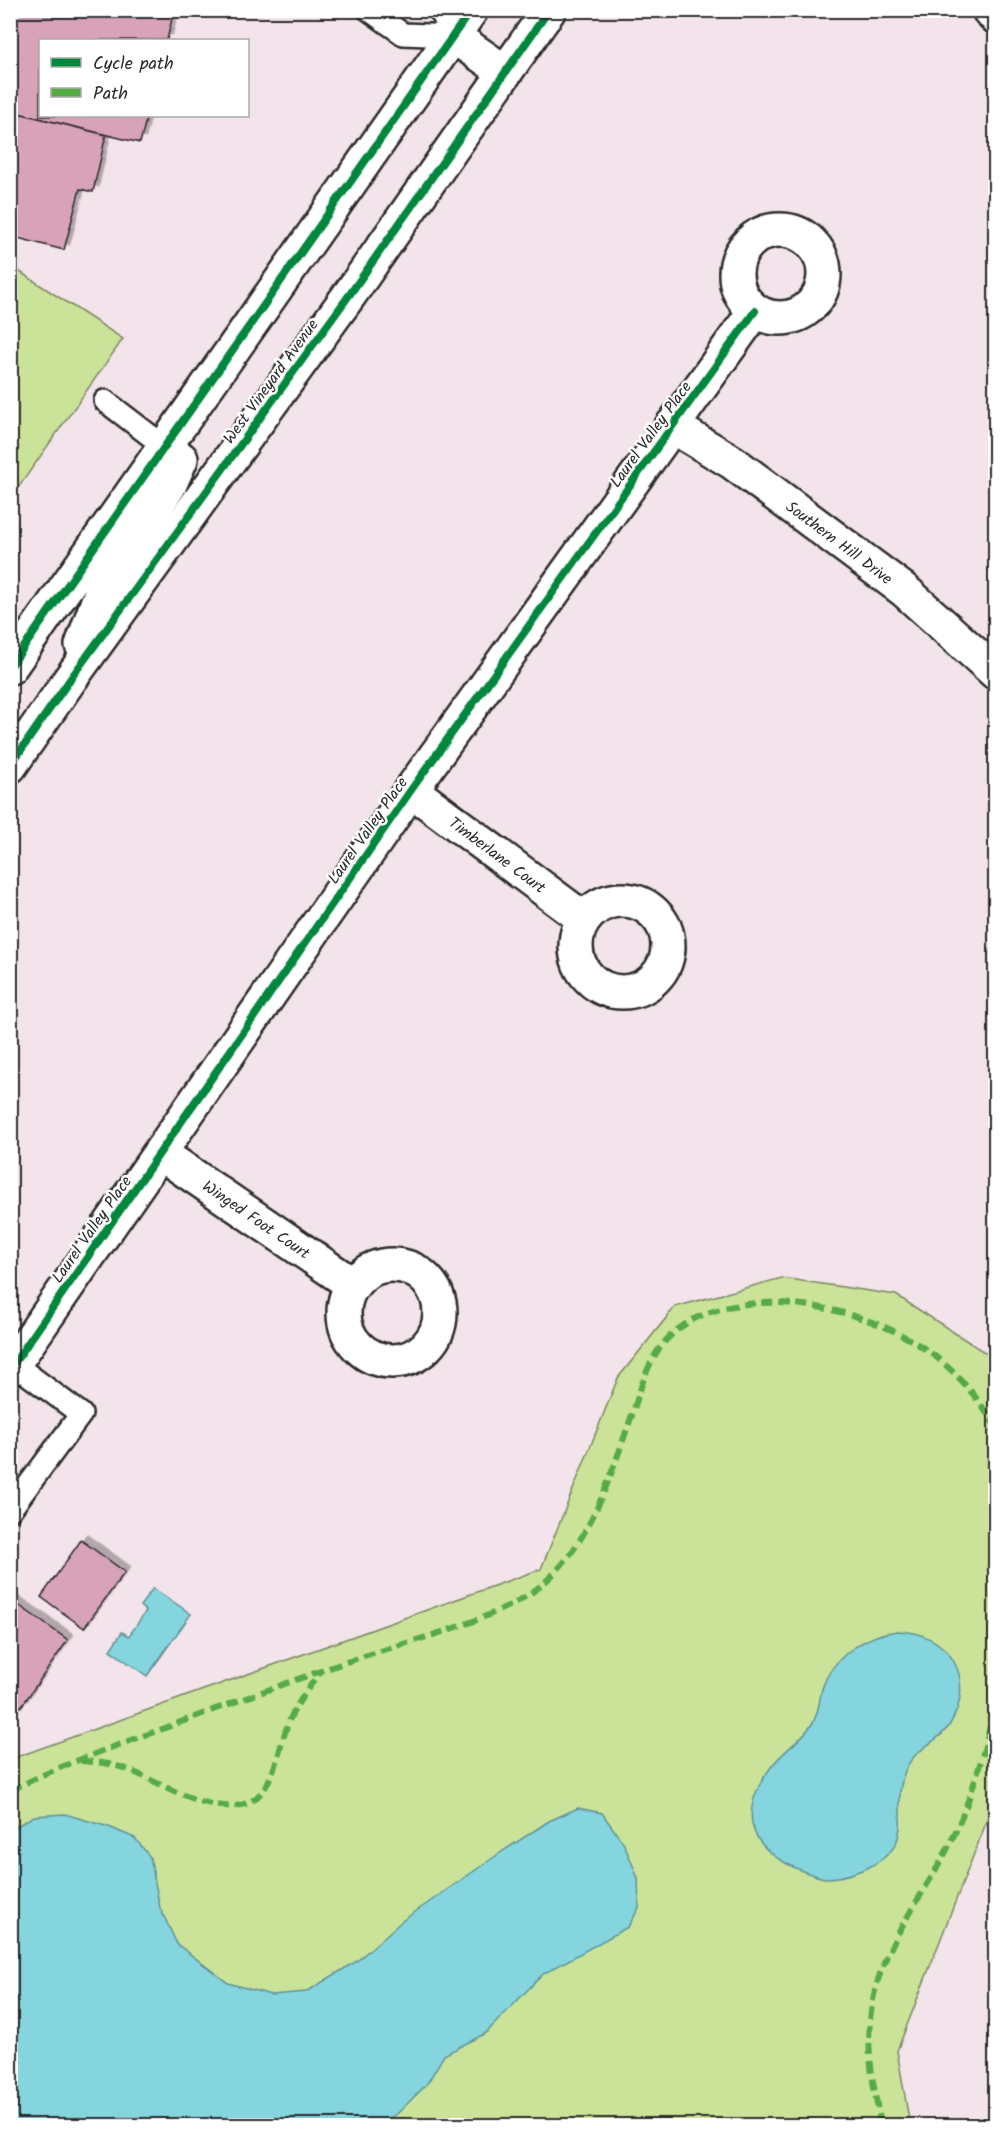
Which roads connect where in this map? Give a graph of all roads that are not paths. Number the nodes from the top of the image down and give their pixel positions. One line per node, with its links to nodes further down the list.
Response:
1 (369, 10): 5 (lane)
2 (549, 10): 6 (street, West Vineyard Avenue)
3 (989, 10): 4 (street)
4 (996, 17)
5 (455, 19): 6 (street); 10 (street)
6 (506, 72): 13 (street, West Vineyard Avenue)
7 (754, 311): 9 (street, Laurel Valley Place)
8 (105, 401): 10 (lane)
9 (672, 426): 12 (street, Southern Hill Drive); 15 (street, Laurel Valley Place)
10 (165, 447): 11 (street); 13 (street)
11 (10, 667)
12 (996, 673)
13 (71, 678): 14 (street, West Vineyard Avenue)
14 (10, 766)
15 (411, 790): 16 (street, Timberlane Court); 17 (street, Laurel Valley Place)
16 (584, 919)
17 (160, 1153): 18 (street, Winged Foot Court); 19 (street, Laurel Valley Place)
18 (353, 1285)
19 (12, 1367): 20 (lane)
20 (10, 1510)

